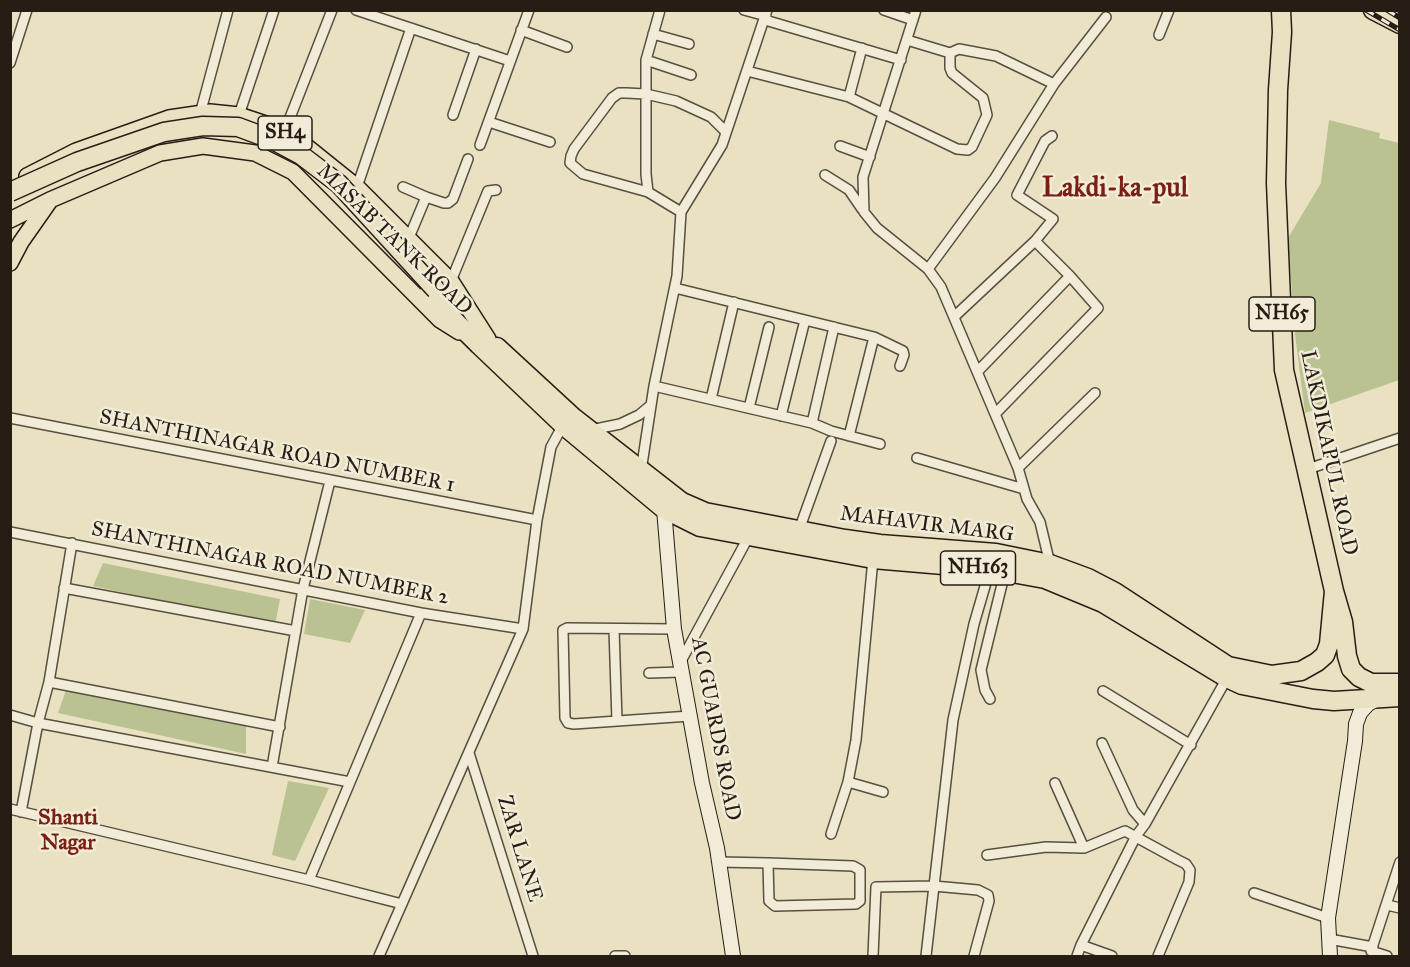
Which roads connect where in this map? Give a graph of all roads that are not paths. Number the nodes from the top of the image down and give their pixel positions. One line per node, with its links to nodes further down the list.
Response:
1 (27, 10): 26 (street)
2 (228, 10): 39 (street)
3 (274, 10): 41 (street)
4 (332, 10): 45 (street)
5 (356, 10): 18 (street)
6 (529, 10): 19 (street)
7 (660, 10): 21 (street)
8 (744, 10): 14 (street)
9 (884, 10): 15 (street)
10 (1170, 10): 22 (street)
11 (1281, 10): 20 (highway, LAKDIKAPUL ROAD / NH65)
12 (1288, 10): 20 (highway, NH65)
13 (1373, 10): 17 (highway)
14 (766, 15): 27 (street); 34 (street)
15 (914, 15): 23 (street)
16 (1106, 17): 36 (street)
17 (1400, 24)
18 (411, 28): 28 (street); 57 (street)
19 (521, 30): 25 (street); 32 (street)
20 (1282, 32): 102 (highway, LAKDIKAPUL ROAD / NH65)
21 (653, 34): 24 (street); 30 (street)
22 (1159, 35)
23 (907, 40): 29 (street); 31 (street)
24 (689, 44)
25 (567, 47)
26 (13, 48): 33 (street)
27 (862, 48): 31 (street); 38 (street)
28 (476, 49): 32 (street); 42 (street)
29 (951, 53): 36 (street); 40 (street)
30 (646, 60): 35 (street); 37 (street)
31 (901, 60): 40 (street)
32 (510, 61): 43 (street)
33 (10, 63)
34 (747, 71): 38 (street); 44 (street)
35 (692, 75)
36 (1054, 84): 72 (street)
37 (646, 94): 44 (street); 61 (street); 61 (street)
38 (849, 97): 40 (street)
39 (200, 114): 41 (main road, MASAB TANK ROAD / SH4); 50 (main road, MASAB TANK ROAD / SH4)
40 (884, 114): 51 (street)
41 (239, 115): 45 (main road, MASAB TANK ROAD / SH4)
42 (453, 115)
43 (489, 122): 47 (street); 48 (street)
44 (726, 132): 66 (street)
45 (284, 133): 57 (main road, MASAB TANK ROAD / SH4)
46 (1052, 136): 70 (street)
47 (550, 142)
48 (480, 145)
49 (840, 146): 51 (street)
50 (76, 151): 53 (main road, MASAB TANK ROAD / SH4); 55 (main road)
51 (870, 157): 67 (street)
52 (468, 159): 63 (street)
53 (51, 163): 56 (main road, MASAB TANK ROAD / SH4); 62 (main road)
54 (825, 175): 67 (street)
55 (90, 183): 62 (main road, MASAB TANK ROAD / SH4); 82 (main road, MASAB TANK ROAD / SH4)
56 (10, 184)
57 (357, 187): 69 (main road, MASAB TANK ROAD / SH4)
58 (403, 187): 63 (street)
59 (496, 190): 74 (street)
60 (10, 192): 74 (highway, NH163, bridge)
61 (648, 192): 66 (street)
62 (67, 193): 64 (main road, MASAB TANK ROAD / SH4)
63 (426, 197): 69 (street)
64 (50, 200): 68 (main road, MASAB TANK ROAD / SH4); 71 (main road)
65 (10, 202): 74 (highway, NH163)
66 (681, 212): 75 (street)
67 (864, 212): 72 (street)
68 (10, 220)
69 (408, 240): 74 (main road, MASAB TANK ROAD / SH4)
70 (1035, 242): 73 (street); 77 (street)
71 (10, 263)
72 (928, 269): 77 (street)
73 (1070, 276): 84 (street); 90 (street)
74 (438, 288): 82 (highway, NH163); 82 (main road, MASAB TANK ROAD / SH4)
75 (675, 288): 76 (street); 85 (street)
76 (734, 302): 78 (street); 87 (street)
77 (955, 316): 84 (street)
78 (805, 320): 80 (street); 91 (street)
79 (769, 327): 89 (street)
80 (834, 327): 81 (street); 93 (street)
81 (874, 337): 83 (street); 96 (street)
82 (483, 342): 94 (highway, MAHAVIR MARG / NH163); 95 (highway, MAHAVIR MARG / NH163)
83 (900, 366)
84 (978, 371): 90 (street)
85 (654, 386): 87 (street); 88 (street)
86 (1095, 393): 101 (street)
87 (711, 399): 89 (street)
88 (651, 405): 95 (street); 103 (street)
89 (749, 408): 91 (street)
90 (994, 414): 101 (street)
91 (781, 416): 93 (street)
92 (10, 418): 104 (street, SHANTHINAGAR ROAD NUMBER 1)
93 (812, 423): 96 (street)
94 (563, 425): 106 (highway, MAHAVIR MARG / NH163); 107 (street)
95 (589, 430): 103 (highway, MAHAVIR MARG / NH163)
96 (849, 436): 99 (street)
97 (1399, 439): 102 (street)
98 (831, 441): 108 (street)
99 (880, 444)
100 (917, 458): 105 (street)
101 (1018, 468): 105 (street)
102 (1305, 470): 118 (highway, LAKDIKAPUL ROAD / NH65)
103 (641, 471): 108 (highway, MAHAVIR MARG / NH163)
104 (330, 481): 107 (street, SHANTHINAGAR ROAD NUMBER 1); 117 (street)
105 (1024, 489): 114 (street)
106 (664, 509): 110 (highway, MAHAVIR MARG / NH163); 120 (street, AC GUARDS ROAD)
107 (537, 520): 121 (street)
108 (799, 530): 112 (highway, MAHAVIR MARG / NH163)
109 (10, 532): 111 (street, SHANTHINAGAR ROAD NUMBER 2)
110 (749, 536): 112 (highway, MAHAVIR MARG / NH163); 124 (street)
111 (72, 543): 116 (street); 117 (street, SHANTHINAGAR ROAD NUMBER 2)
112 (845, 547): 113 (highway, MAHAVIR MARG / NH163); 114 (highway, MAHAVIR MARG / NH163)
113 (873, 559): 115 (highway, MAHAVIR MARG / NH163); 144 (street)
114 (1050, 564): 118 (highway, MAHAVIR MARG / NH163)
115 (997, 570): 126 (highway, MAHAVIR MARG / NH163); 131 (street); 158 (street)
116 (64, 588): 123 (street); 127 (street)
117 (303, 589): 119 (street, SHANTHINAGAR ROAD NUMBER 2); 123 (street)
118 (1334, 591): 130 (highway, LAKDIKAPUL ROAD / NH65)
119 (420, 613): 121 (street, SHANTHINAGAR ROAD NUMBER 2); 143 (street)
120 (674, 628): 122 (street); 124 (street, AC GUARDS ROAD)
121 (523, 629): 141 (street)
122 (614, 629): 135 (street); 135 (street)
123 (296, 631): 138 (street)
124 (681, 668): 125 (street); 134 (street, AC GUARDS ROAD)
125 (649, 673)
126 (1227, 678): 129 (highway, MAHAVIR MARG / NH163); 140 (street)
127 (49, 682): 136 (street); 138 (street)
128 (1103, 691): 140 (street)
129 (1272, 691): 130 (highway, NH163); 132 (highway, MAHAVIR MARG / NH163)
130 (1392, 691): 132 (highway, NH163); 137 (street)
131 (977, 694)
132 (1334, 701): 137 (street)
133 (10, 715): 136 (street)
134 (690, 716): 135 (street); 154 (street, AC GUARDS ROAD)
135 (618, 721)
136 (38, 723): 142 (street); 148 (street)
137 (1356, 724): 163 (street)
138 (280, 727): 142 (street)
139 (1102, 743): 149 (street)
140 (1191, 745): 149 (street)
141 (469, 753): 160 (street); 169 (street, ZAR LANE)
142 (272, 767): 143 (street)
143 (350, 782): 157 (street)
144 (848, 782): 146 (street); 150 (street)
145 (1055, 783): 152 (street)
146 (883, 792)
147 (10, 809): 148 (street)
148 (21, 812): 157 (street)
149 (1145, 824): 151 (street)
150 (831, 834)
151 (1136, 836): 152 (street); 165 (street); 177 (street)
152 (1084, 848): 153 (street)
153 (987, 855)
154 (719, 862): 156 (street); 171 (street, AC GUARDS ROAD)
155 (1400, 862): 161 (street)
156 (768, 863): 156 (street)
157 (309, 880): 160 (street)
158 (934, 886): 172 (street); 173 (street); 174 (street)
159 (1254, 893): 163 (street)
160 (402, 904): 168 (street)
161 (1387, 905): 162 (street); 166 (street)
162 (1400, 908)
163 (1328, 918): 164 (street)
164 (1329, 939): 166 (street); 178 (street)
165 (1081, 945): 175 (street); 176 (street)
166 (1373, 947): 179 (street)
167 (615, 956): 170 (street)
168 (379, 957)
169 (533, 957)
170 (625, 957)
171 (733, 957)
172 (873, 957)
173 (926, 957)
174 (974, 957)
175 (1077, 957)
176 (1112, 957)
177 (1158, 957)
178 (1330, 957)
179 (1387, 957)

